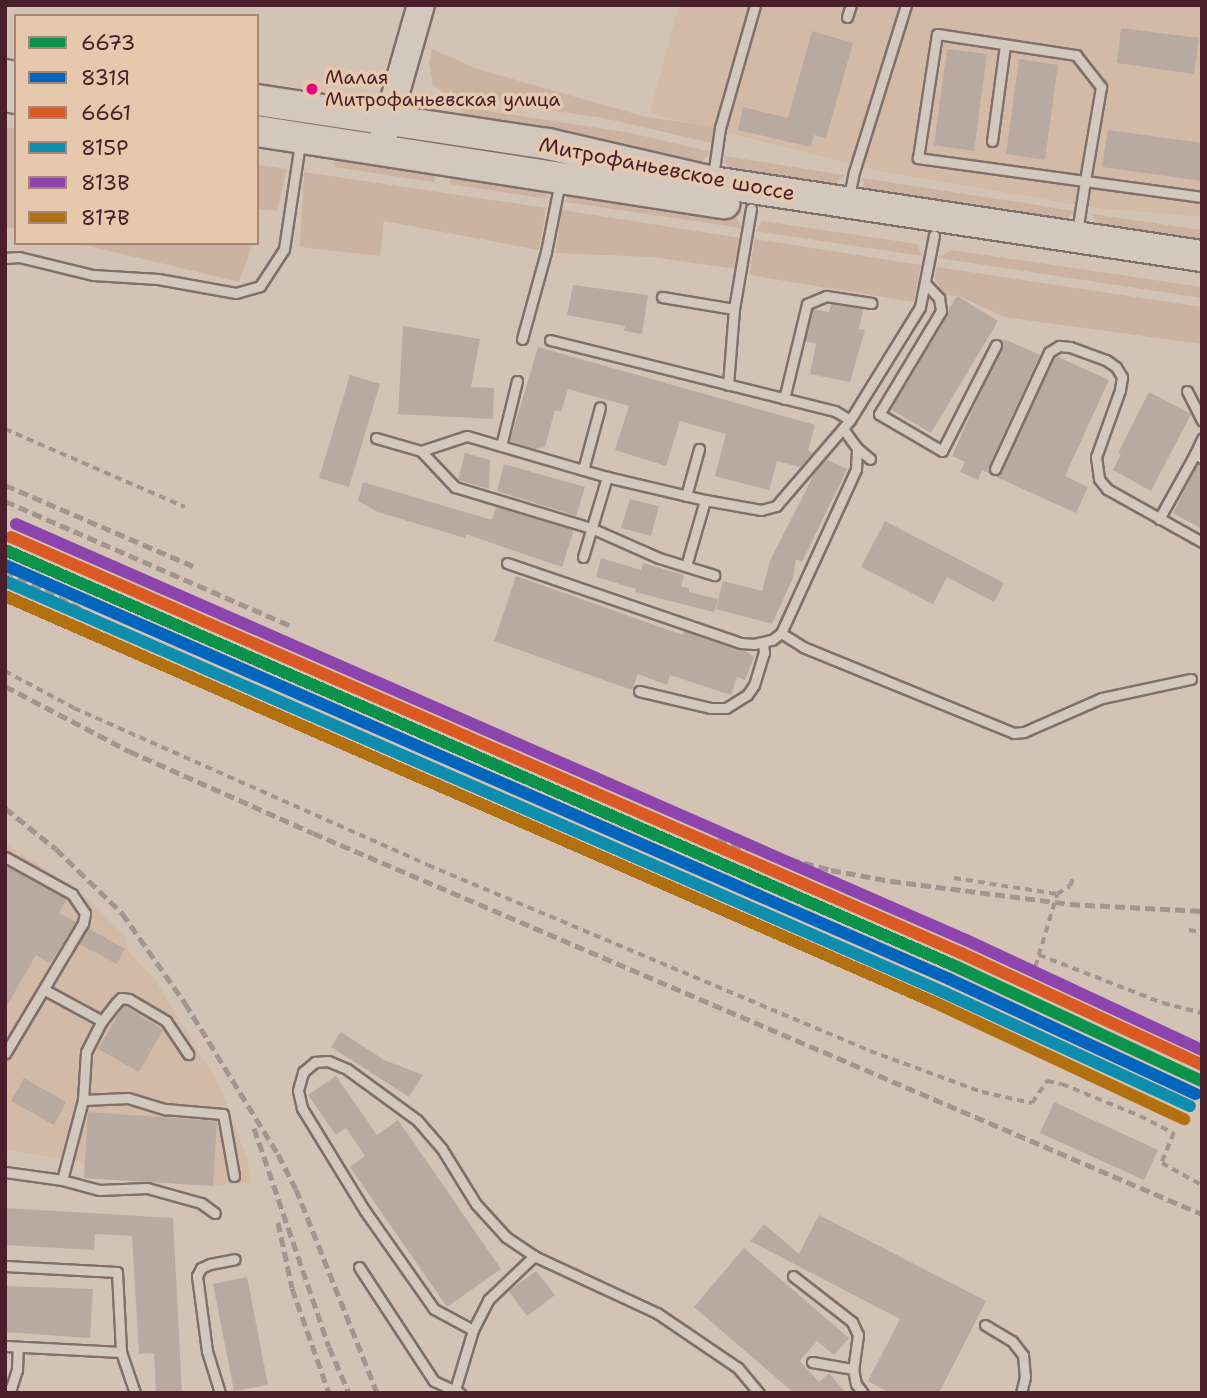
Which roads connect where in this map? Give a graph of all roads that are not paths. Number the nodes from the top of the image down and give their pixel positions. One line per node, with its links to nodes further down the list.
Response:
1 (421, 5): 8 (street)
2 (755, 5): 15 (lane)
3 (850, 5): 5 (lane)
4 (906, 5): 17 (lane)
5 (847, 17)
6 (1005, 45): 11 (lane); 14 (lane); 14 (lane)
7 (259, 100): 8 (main road, Митрофаньевское шоссе)
8 (388, 119): 12 (street); 15 (main road, Митрофаньевское шоссе)
9 (259, 131): 10 (main road, Митрофаньевское шоссе)
10 (302, 137): 12 (main road, Митрофаньевское шоссе); 22 (lane)
11 (992, 141)
12 (380, 150): 13 (main road, Митрофаньевское шоссе)
13 (561, 178): 18 (main road, Митрофаньевское шоссе); 28 (lane)
14 (1086, 181): 16 (lane); 20 (lane)
15 (712, 182): 17 (main road, Митрофаньевское шоссе)
16 (1202, 197)
17 (848, 202): 20 (main road, Митрофаньевское шоссе)
18 (751, 208): 19 (main road, Митрофаньевское шоссе); 27 (lane)
19 (934, 234): 23 (main road, Митрофаньевское шоссе); 24 (lane)
20 (1076, 237): 21 (main road, Митрофаньевское шоссе)
21 (1202, 256)
22 (5, 258)
23 (1202, 275)
24 (925, 283): 30 (lane); 36 (lane)
25 (662, 297): 27 (lane)
26 (870, 303): 34 (lane)
27 (734, 309): 32 (lane)
28 (522, 339)
29 (550, 340): 32 (lane)
30 (996, 345)
31 (517, 381): 41 (lane)
32 (728, 385): 34 (lane)
33 (1187, 391): 37 (lane)
34 (784, 399): 36 (lane)
35 (600, 407): 48 (lane)
36 (850, 420): 38 (lane)
37 (1202, 420)
38 (843, 429): 42 (lane); 51 (lane)
39 (376, 438): 44 (lane)
40 (1202, 439): 45 (lane)
41 (500, 446): 44 (lane); 48 (lane)
42 (857, 448): 46 (lane); 59 (lane)
43 (699, 449): 50 (lane)
44 (421, 451): 53 (lane)
45 (1198, 456): 52 (lane)
46 (870, 459)
47 (995, 469): 52 (lane)
48 (583, 470): 49 (lane)
49 (607, 477): 50 (lane); 53 (lane)
50 (686, 496): 51 (lane)
51 (705, 500): 57 (lane)
52 (1159, 519): 54 (lane)
53 (592, 528): 55 (lane); 57 (lane)
54 (1202, 542)
55 (583, 557)
56 (507, 563): 60 (lane)
57 (686, 566): 58 (lane)
58 (714, 575)
59 (781, 633): 60 (lane); 61 (lane)
60 (763, 642): 62 (lane)
61 (1191, 679)
62 (639, 691)
63 (5, 857): 64 (lane)
64 (45, 990): 65 (lane); 66 (lane)
65 (102, 1021): 67 (lane); 68 (lane)
66 (5, 1054)
67 (188, 1054)
68 (83, 1100): 70 (lane); 71 (lane)
69 (5, 1172): 71 (lane)
70 (234, 1176)
71 (62, 1180): 72 (lane)
72 (215, 1213)
73 (534, 1256): 79 (lane); 79 (lane); 89 (lane)
74 (235, 1259): 88 (lane)
75 (5, 1266): 82 (lane)
76 (359, 1267): 86 (lane)
77 (793, 1276): 84 (lane)
78 (985, 1325): 91 (lane)
79 (473, 1331): 86 (lane)
80 (5, 1346): 81 (lane)
81 (18, 1347): 82 (lane); 85 (lane)
82 (121, 1352): 87 (lane)
83 (812, 1362): 84 (lane)
84 (853, 1369): 90 (lane)
85 (5, 1391)
86 (456, 1392)
87 (135, 1393)
88 (220, 1393)
89 (759, 1393)
90 (863, 1393)
91 (1021, 1393)

